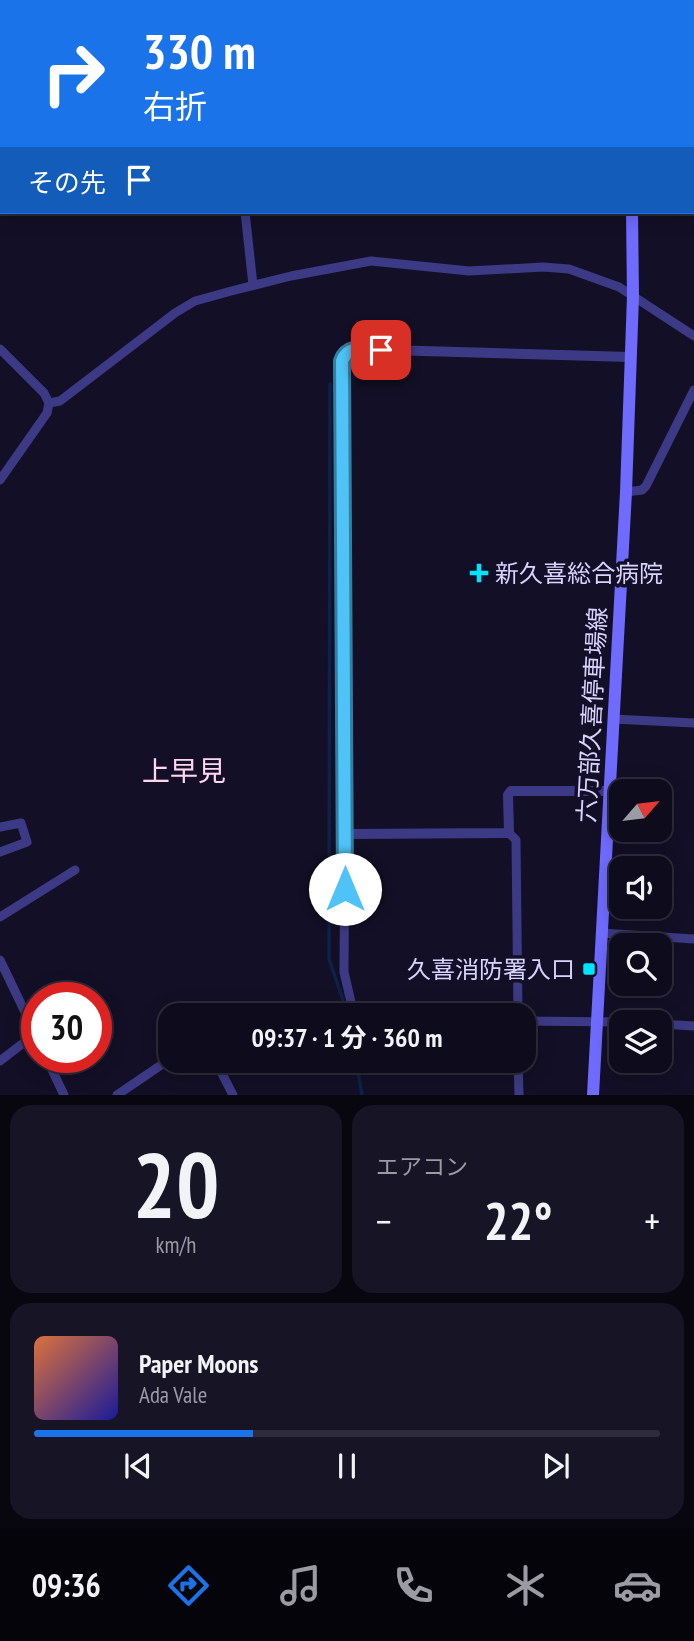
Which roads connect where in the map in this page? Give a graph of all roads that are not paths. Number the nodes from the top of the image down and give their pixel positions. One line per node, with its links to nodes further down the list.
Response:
1 (245, 214): 3 (street)
2 (632, 214): 4 (main road, 六万部久喜停車場線)
3 (253, 285): 4 (street); 9 (street)
4 (632, 296): 5 (street); 7 (main road, 六万部久喜停車場線)
5 (694, 336)
6 (0, 349): 9 (street)
7 (630, 357): 11 (main road, 六万部久喜停車場線); 18 (street)
8 (694, 390): 11 (street)
9 (49, 403): 10 (street)
10 (0, 480)
11 (626, 492): 12 (main road, 六万部久喜停車場線)
12 (613, 719): 13 (street); 14 (main road, 六万部久喜停車場線)
13 (694, 723)
14 (610, 779)
15 (609, 791): 17 (street); 22 (main road, 六万部久喜停車場線)
16 (0, 827): 19 (street)
17 (509, 833): 18 (street); 27 (street)
18 (345, 834): 26 (street)
19 (0, 852)
20 (75, 870): 21 (street)
21 (0, 917)
22 (601, 933): 23 (street); 30 (main road, 六万部久喜停車場線)
23 (694, 939)
24 (0, 960): 25 (street)
25 (4, 978): 28 (street)
26 (351, 1003)
27 (518, 1003)
28 (21, 1008)
29 (536, 1021): 30 (street)
30 (596, 1021): 31 (street); 44 (main road, 六万部久喜停車場線)
31 (609, 1022)
32 (672, 1025): 33 (street)
33 (694, 1026)
34 (21, 1046): 35 (street)
35 (0, 1061)
36 (158, 1067): 41 (street)
37 (54, 1073): 40 (street)
38 (222, 1073): 42 (street)
39 (518, 1073): 43 (street)
40 (64, 1095)
41 (117, 1095)
42 (233, 1095)
43 (519, 1095)
44 (593, 1095)

